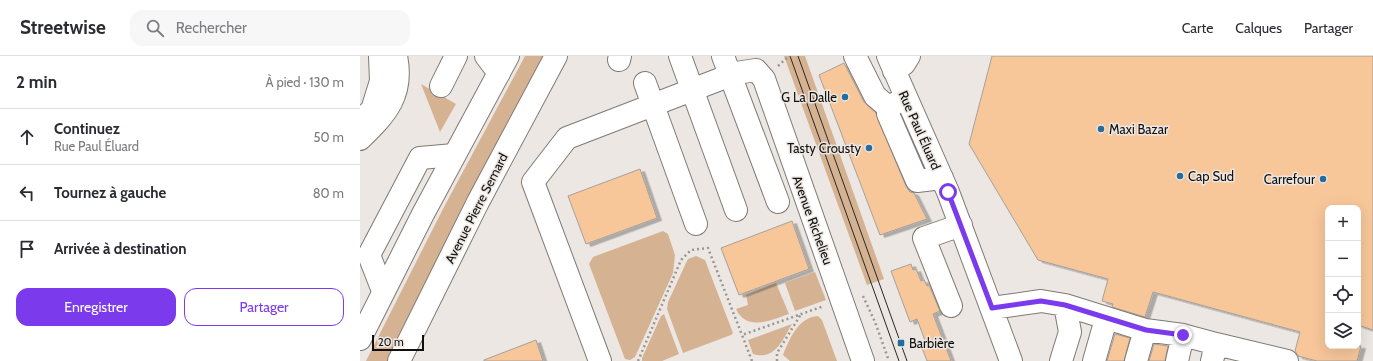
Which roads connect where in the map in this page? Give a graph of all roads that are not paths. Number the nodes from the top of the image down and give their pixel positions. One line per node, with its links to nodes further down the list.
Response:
1 (380, 56): 17 (street)
2 (396, 56): 18 (street)
3 (456, 56): 13 (street)
4 (486, 56): 10 (street)
5 (556, 56): 34 (street, Avenue Pierre Semard)
6 (680, 56): 14 (street)
7 (856, 56): 15 (street)
8 (909, 56): 9 (street)
9 (890, 64): 15 (street, Rue Paul Éluard)
10 (504, 65): 19 (street)
11 (726, 66): 14 (street); 20 (street); 36 (street, Avenue Richelieu)
12 (645, 83): 16 (street)
13 (441, 86)
14 (691, 90): 16 (street); 21 (street)
15 (897, 102): 23 (street, Rue Paul Éluard)
16 (653, 105): 22 (street); 35 (street)
17 (360, 120)
18 (360, 139)
19 (454, 155): 24 (street); 24 (street)
20 (778, 202)
21 (736, 210)
22 (696, 224)
23 (961, 226): 26 (street); 27 (street, Rue Paul Éluard)
24 (383, 291): 31 (street)
25 (1065, 305): 27 (street); 28 (street); 38 (street)
26 (951, 306)
27 (992, 308): 37 (street, Rue Paul Éluard)
28 (1106, 319): 29 (street); 39 (street)
29 (1146, 330): 30 (street); 40 (street)
30 (1183, 335): 32 (street); 41 (street)
31 (360, 339)
32 (1214, 352): 33 (street)
33 (1252, 356): 42 (street)
34 (399, 361)
35 (600, 361)
36 (863, 361)
37 (1011, 361)
38 (1061, 361)
39 (1094, 361)
40 (1136, 361)
41 (1177, 361)
42 (1288, 361)

